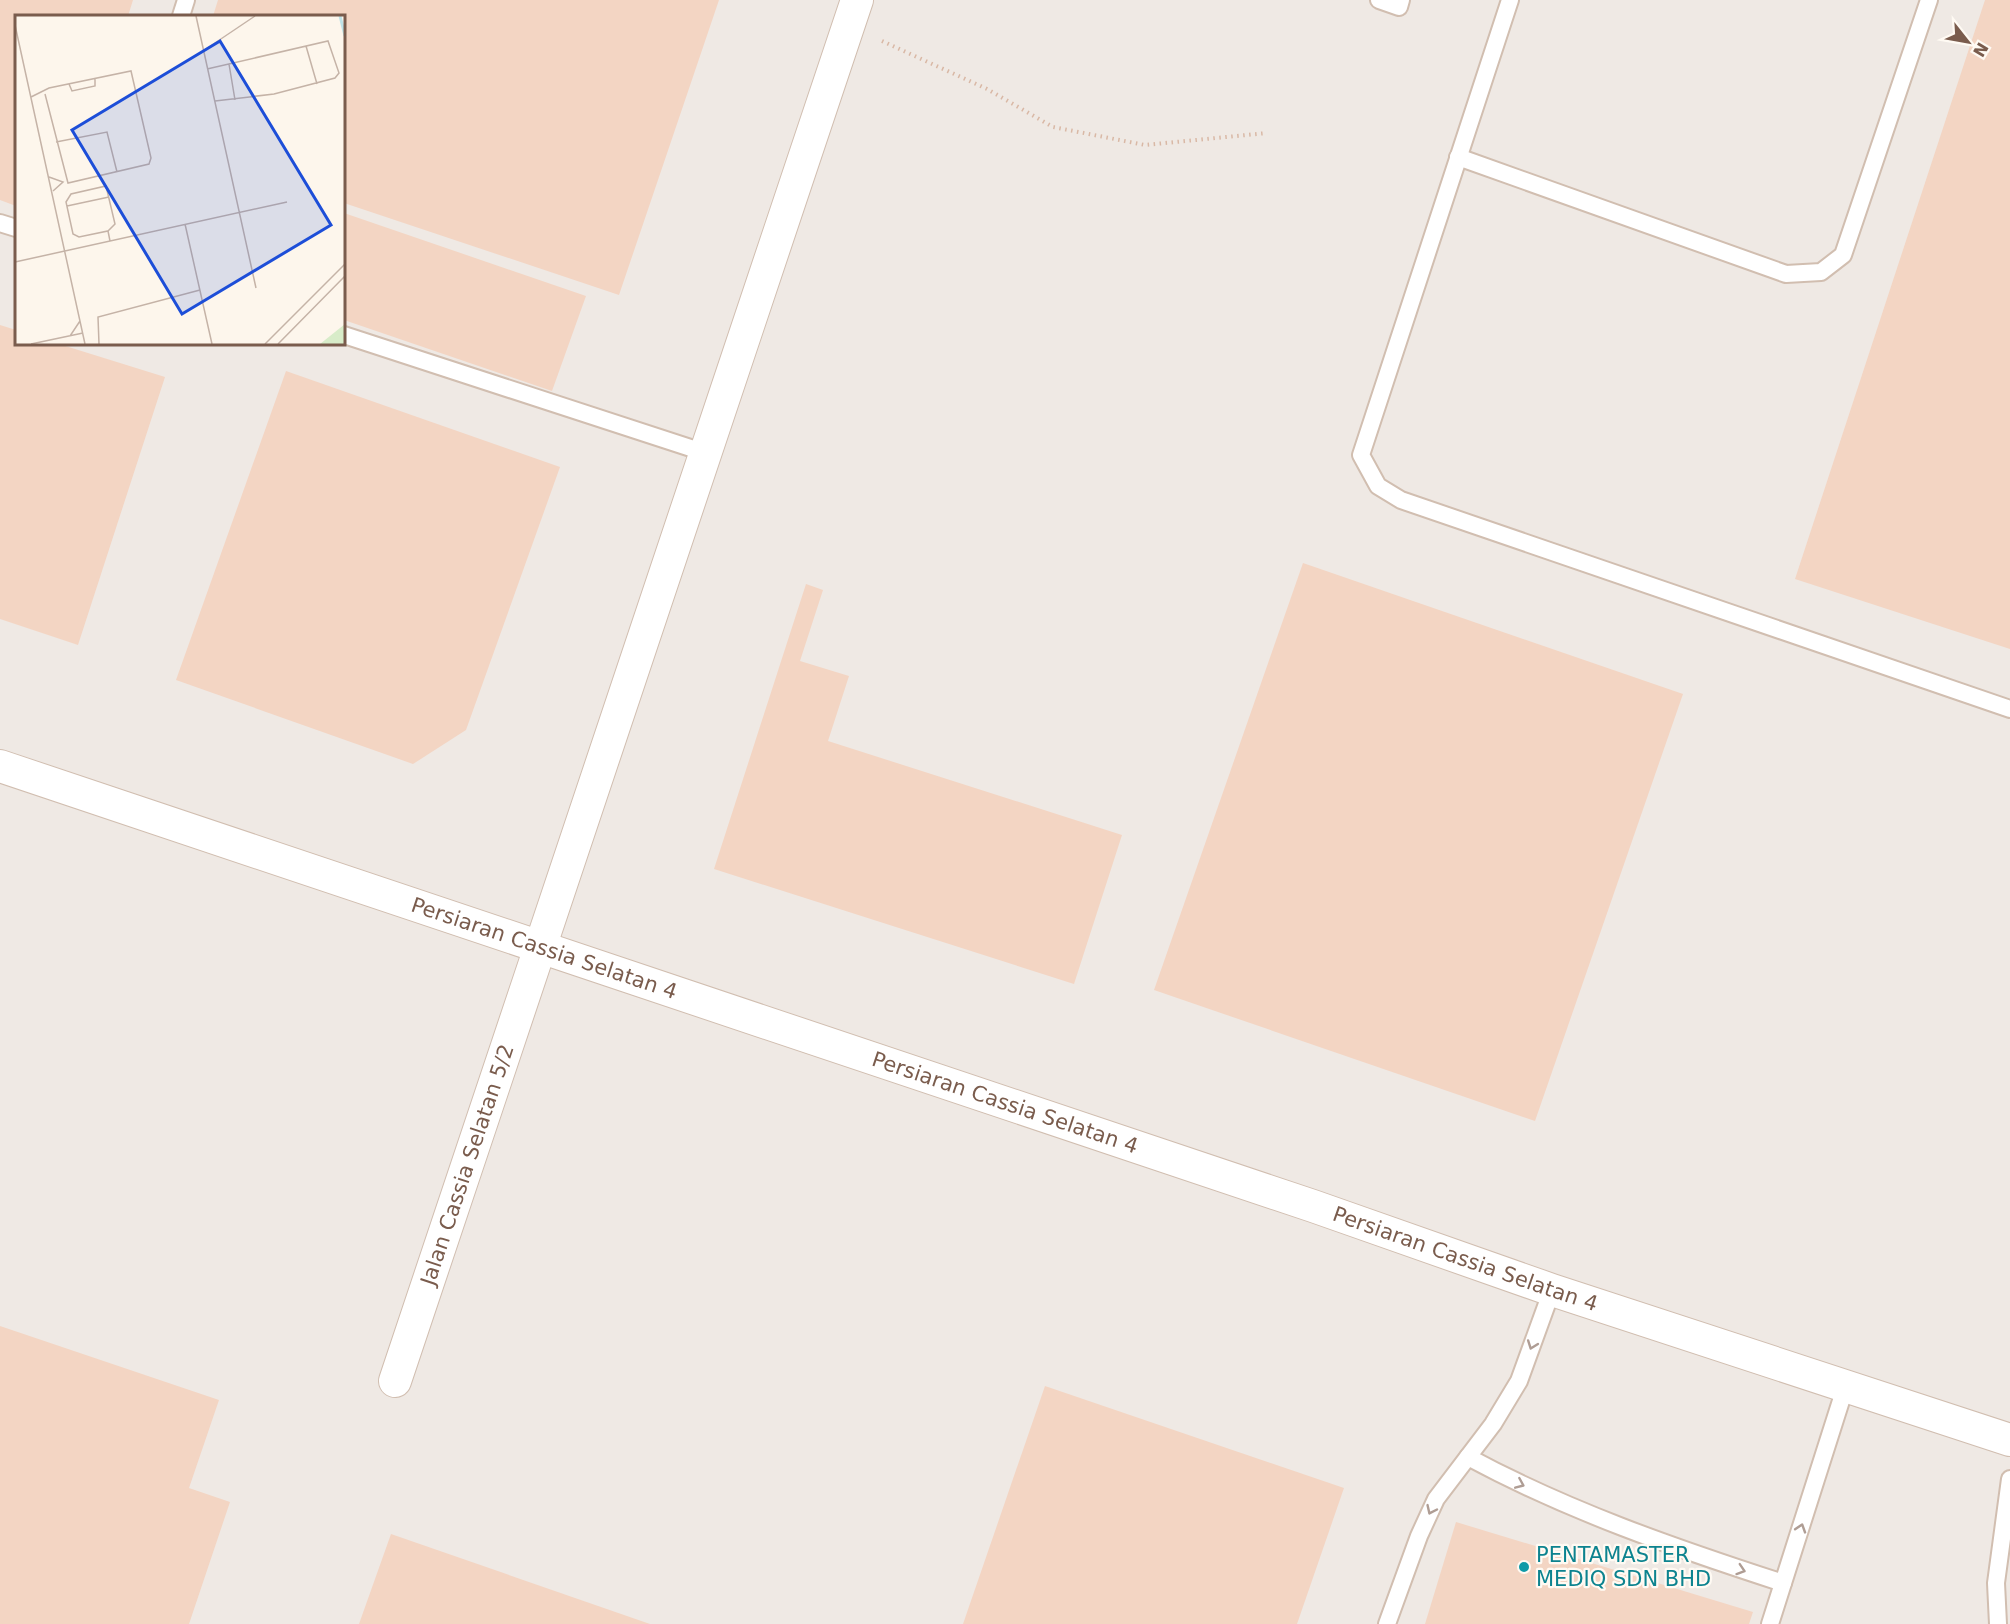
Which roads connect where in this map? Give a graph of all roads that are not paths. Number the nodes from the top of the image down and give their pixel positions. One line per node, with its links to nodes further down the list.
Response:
1 (186, 0): 7 (lane)
2 (1379, 0): 3 (lane)
3 (1401, 0)
4 (1510, 0): 8 (lane)
5 (1929, 0): 8 (lane)
6 (852, 13): 12 (street, Jalan Cassia Selatan 5/2)
7 (181, 15)
8 (1458, 157): 13 (lane)
9 (0, 223): 10 (lane)
10 (15, 228)
11 (345, 335): 12 (lane)
12 (705, 453): 15 (street, Jalan Cassia Selatan 5/2)
13 (2010, 709)
14 (0, 766): 15 (street, Persiaran Cassia Selatan 4)
15 (540, 947): 16 (street, Persiaran Cassia Selatan 4); 17 (street, Jalan Cassia Selatan 5/2)
16 (1552, 1290): 18 (street, Persiaran Cassia Selatan 4); 20 (lane, one-way to 20)
17 (395, 1381)
18 (1846, 1385): 19 (street, Persiaran Cassia Selatan 4); 22 (lane, one-way to 18)
19 (2010, 1440)
20 (1468, 1457): 22 (lane, one-way to 22); 23 (lane, one-way to 23)
21 (2010, 1479): 25 (lane)
22 (1783, 1583): 24 (lane)
23 (1387, 1624)
24 (1770, 1624)
25 (1998, 1624)

